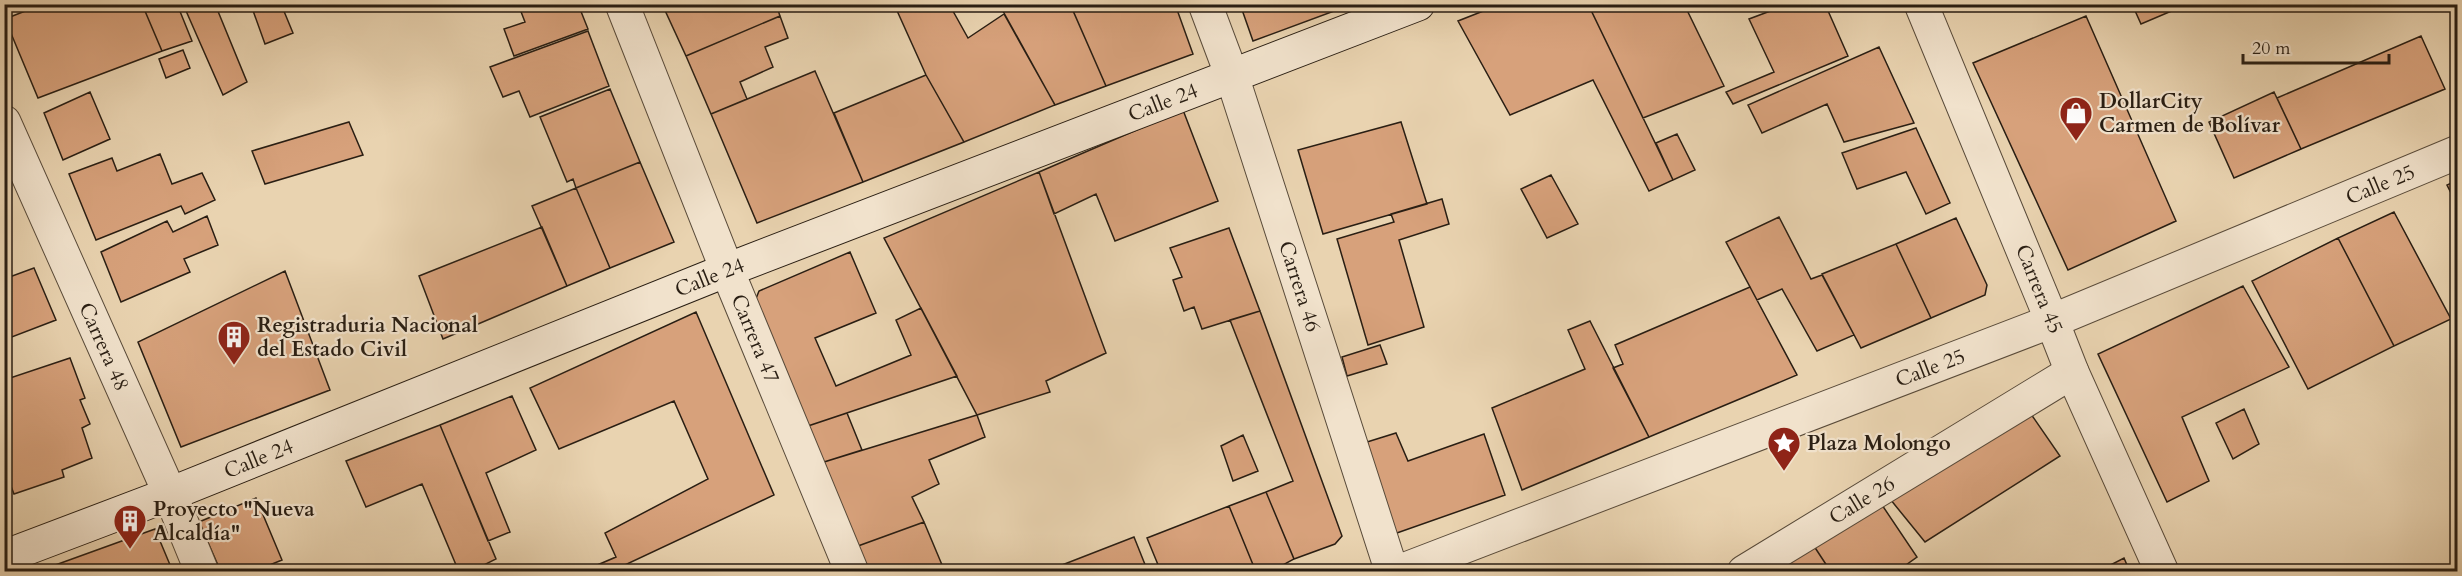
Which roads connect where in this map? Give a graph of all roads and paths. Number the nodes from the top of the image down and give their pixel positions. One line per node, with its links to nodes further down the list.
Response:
1 (622, 4): 8 (street, Carrera 47)
2 (1205, 4): 5 (street, Carrera 46)
3 (1418, 4): 5 (street, Calle 24)
4 (1921, 4): 9 (street, Carrera 45)
5 (1232, 76): 8 (street, Calle 24); 15 (street, Carrera 46)
6 (4, 122): 11 (street, Carrera 48)
7 (2457, 152): 9 (street, Calle 25)
8 (727, 270): 11 (street, Calle 24); 14 (street, Carrera 47)
9 (2052, 321): 10 (street, Carrera 45); 16 (street, Calle 25)
10 (2072, 372): 17 (street, Calle 26); 18 (street, Carrera 45)
11 (170, 494): 12 (street, Calle 24); 13 (street, Carrera 48)
12 (4, 557)
13 (202, 572)
14 (852, 572)
15 (1392, 572)
16 (1398, 572)
17 (1744, 572)
18 (2162, 572)

